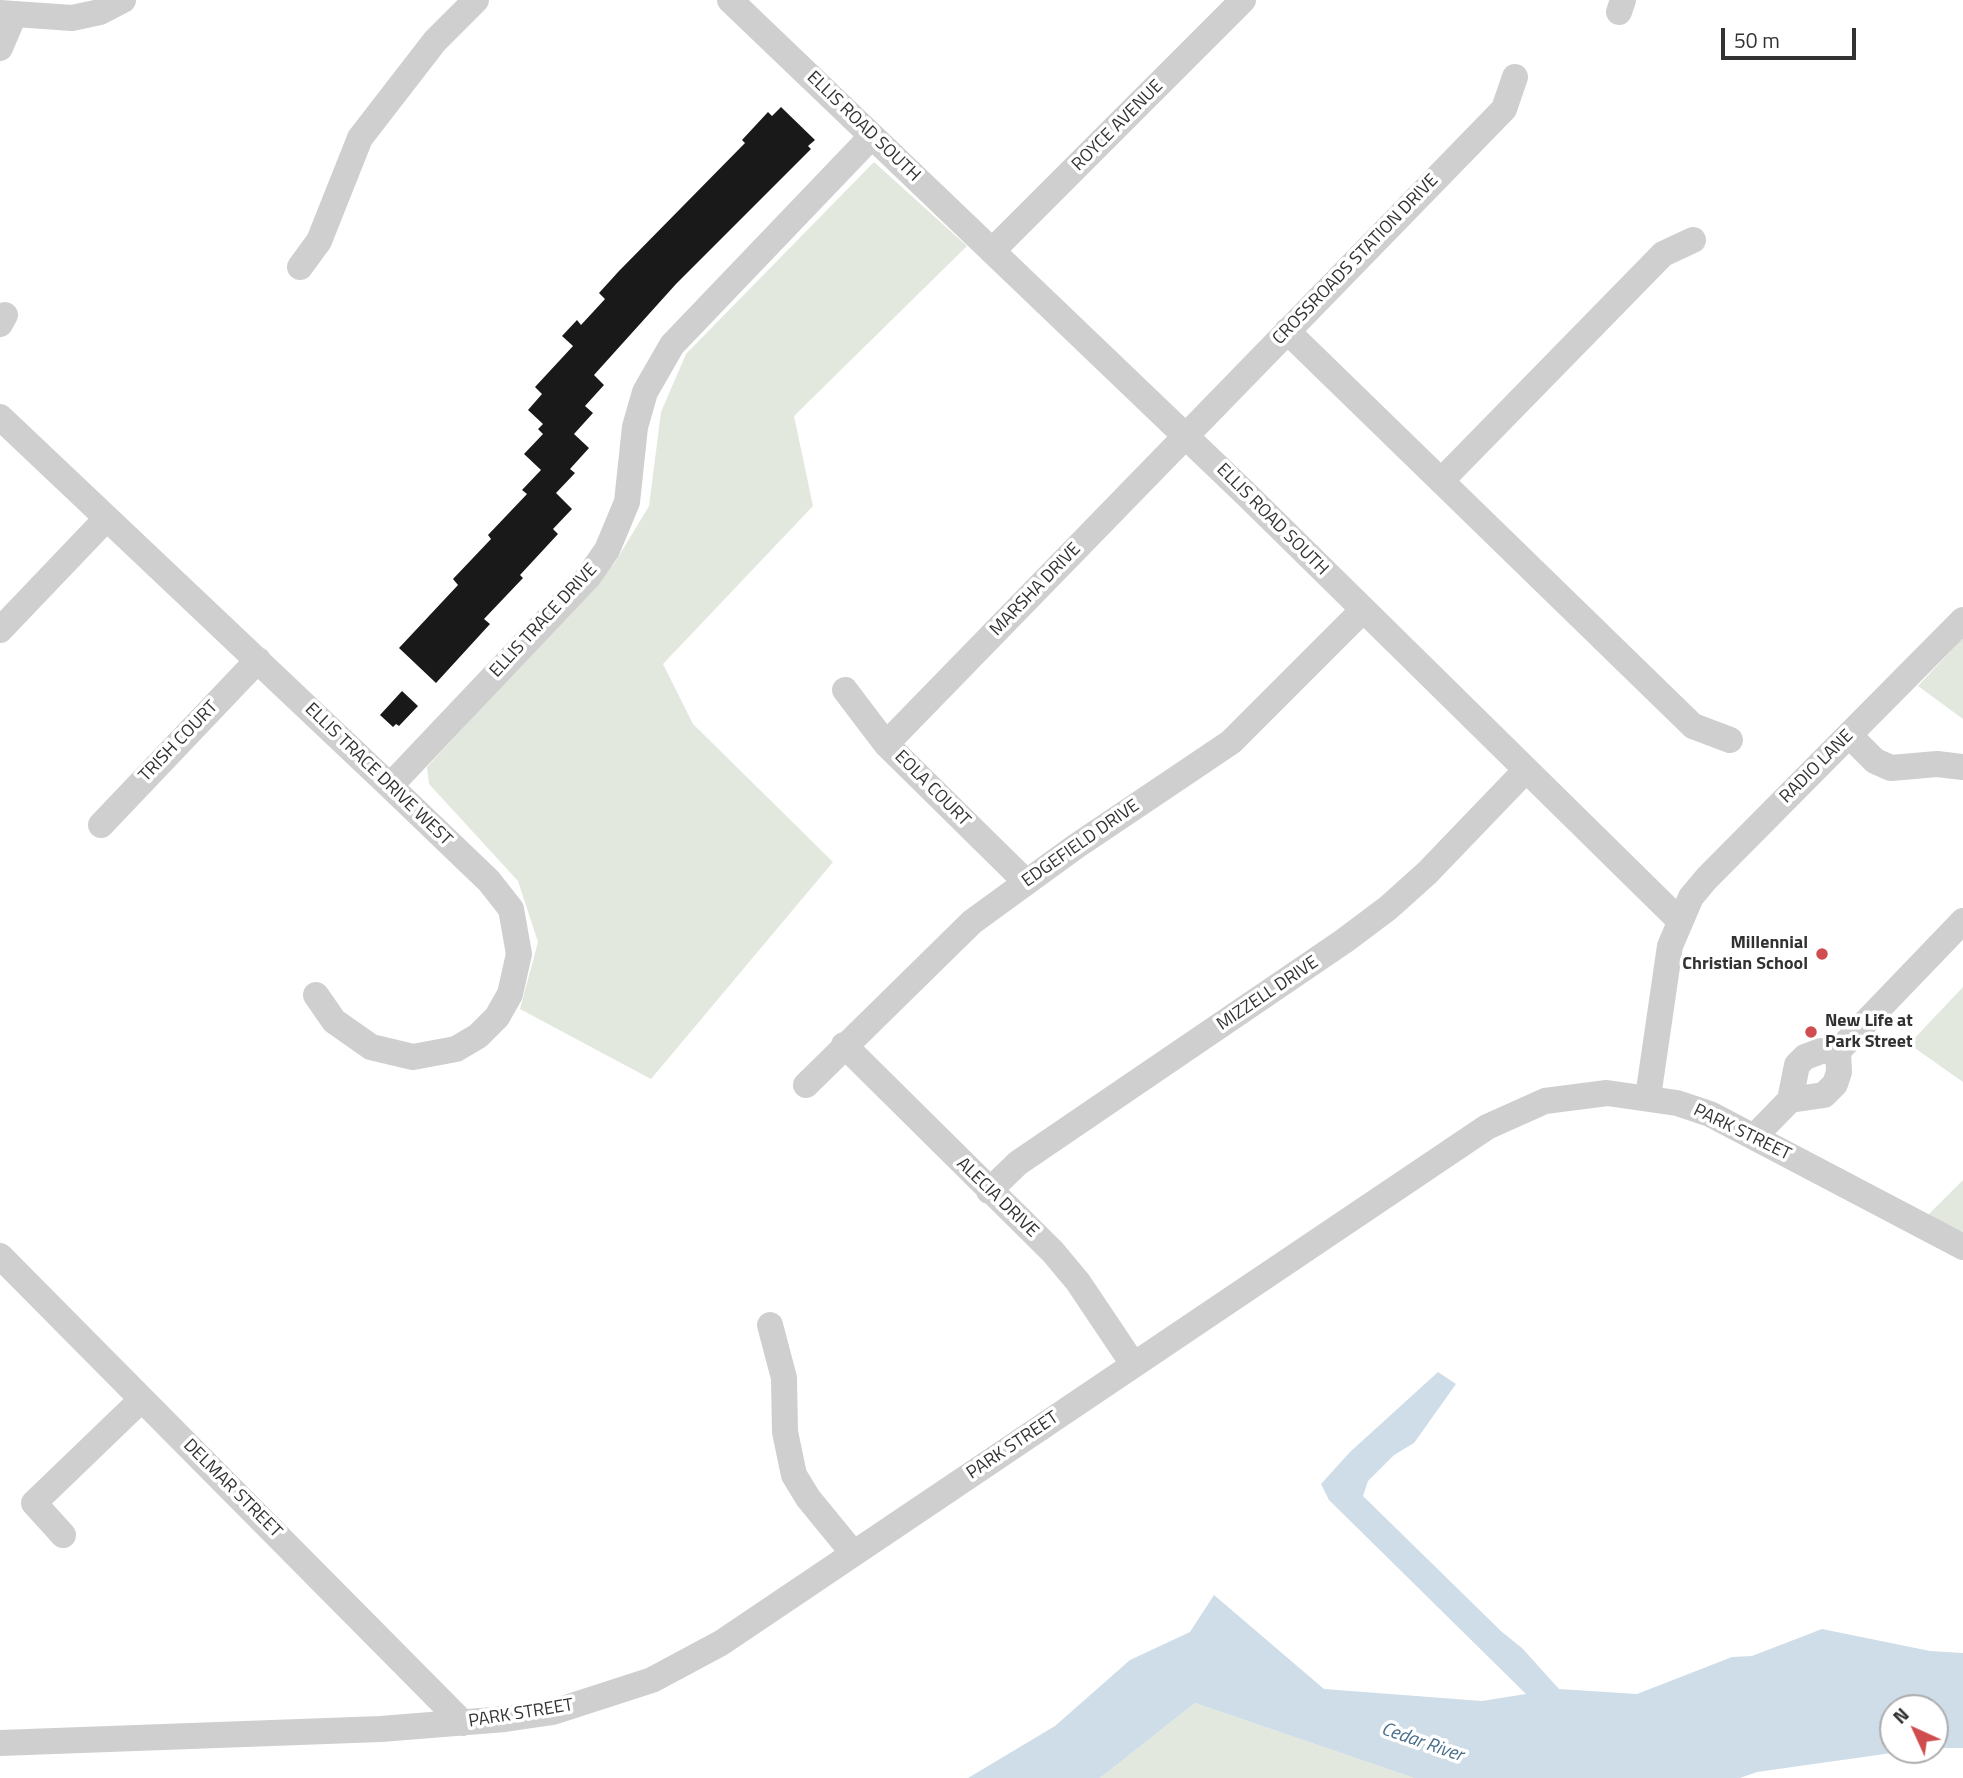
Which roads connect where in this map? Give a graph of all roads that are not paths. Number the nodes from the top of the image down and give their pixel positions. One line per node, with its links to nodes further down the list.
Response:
1 (122, 0): 5 (street)
2 (476, 0): 11 (street)
3 (730, 0): 8 (street, ELLIS ROAD SOUTH)
4 (1243, 0): 10 (street, ROYCE AVENUE)
5 (7, 14): 6 (street)
6 (0, 48)
7 (1516, 77): 12 (street, CROSSROADS STATION DRIVE)
8 (872, 136): 10 (street, ELLIS ROAD SOUTH); 27 (street, ELLIS TRACE DRIVE)
9 (1693, 240): 15 (street)
10 (992, 251): 14 (street, ELLIS ROAD SOUTH)
11 (300, 267)
12 (1287, 331): 14 (street, CROSSROADS STATION DRIVE); 15 (street)
13 (0, 417): 16 (street, ELLIS TRACE DRIVE WEST)
14 (1185, 436): 17 (street, ELLIS ROAD SOUTH); 24 (street, MARSHA DRIVE)
15 (1441, 481): 23 (street)
16 (106, 519): 19 (street); 20 (street, ELLIS TRACE DRIVE WEST)
17 (1363, 610): 26 (street, ELLIS ROAD SOUTH); 29 (street, EDGEFIELD DRIVE)
18 (1963, 620): 22 (street, RADIO LANE)
19 (0, 630)
20 (258, 660): 27 (street, ELLIS TRACE DRIVE WEST); 28 (street, TRISH COURT)
21 (845, 690): 24 (street, EOLA COURT)
22 (1849, 735): 25 (street); 30 (street, RADIO LANE)
23 (1730, 740)
24 (886, 744): 29 (street, EOLA COURT)
25 (1963, 767)
26 (1526, 771): 30 (street, ELLIS ROAD SOUTH); 39 (street, MIZZELL DRIVE)
27 (390, 786): 32 (street, ELLIS TRACE DRIVE WEST)
28 (101, 824)
29 (1026, 882): 33 (street, EDGEFIELD DRIVE)
30 (1679, 920): 36 (street)
31 (1963, 921): 34 (street)
32 (316, 995)
33 (845, 1045): 35 (street, EDGEFIELD DRIVE); 39 (street, ALECIA DRIVE)
34 (1838, 1051): 37 (street); 37 (street)
35 (806, 1085)
36 (1648, 1097): 38 (street, PARK STREET); 43 (street, PARK STREET)
37 (1790, 1100): 38 (street)
38 (1754, 1137): 40 (street, PARK STREET)
39 (989, 1191): 43 (street, ALECIA DRIVE)
40 (1963, 1247)
41 (0, 1256): 44 (street, DELMAR STREET)
42 (770, 1325): 46 (street)
43 (1133, 1364): 46 (street, PARK STREET)
44 (142, 1399): 45 (street); 47 (street, DELMAR STREET)
45 (63, 1535)
46 (853, 1553): 47 (street, PARK STREET)
47 (463, 1723): 48 (street, PARK STREET)
48 (0, 1743)

